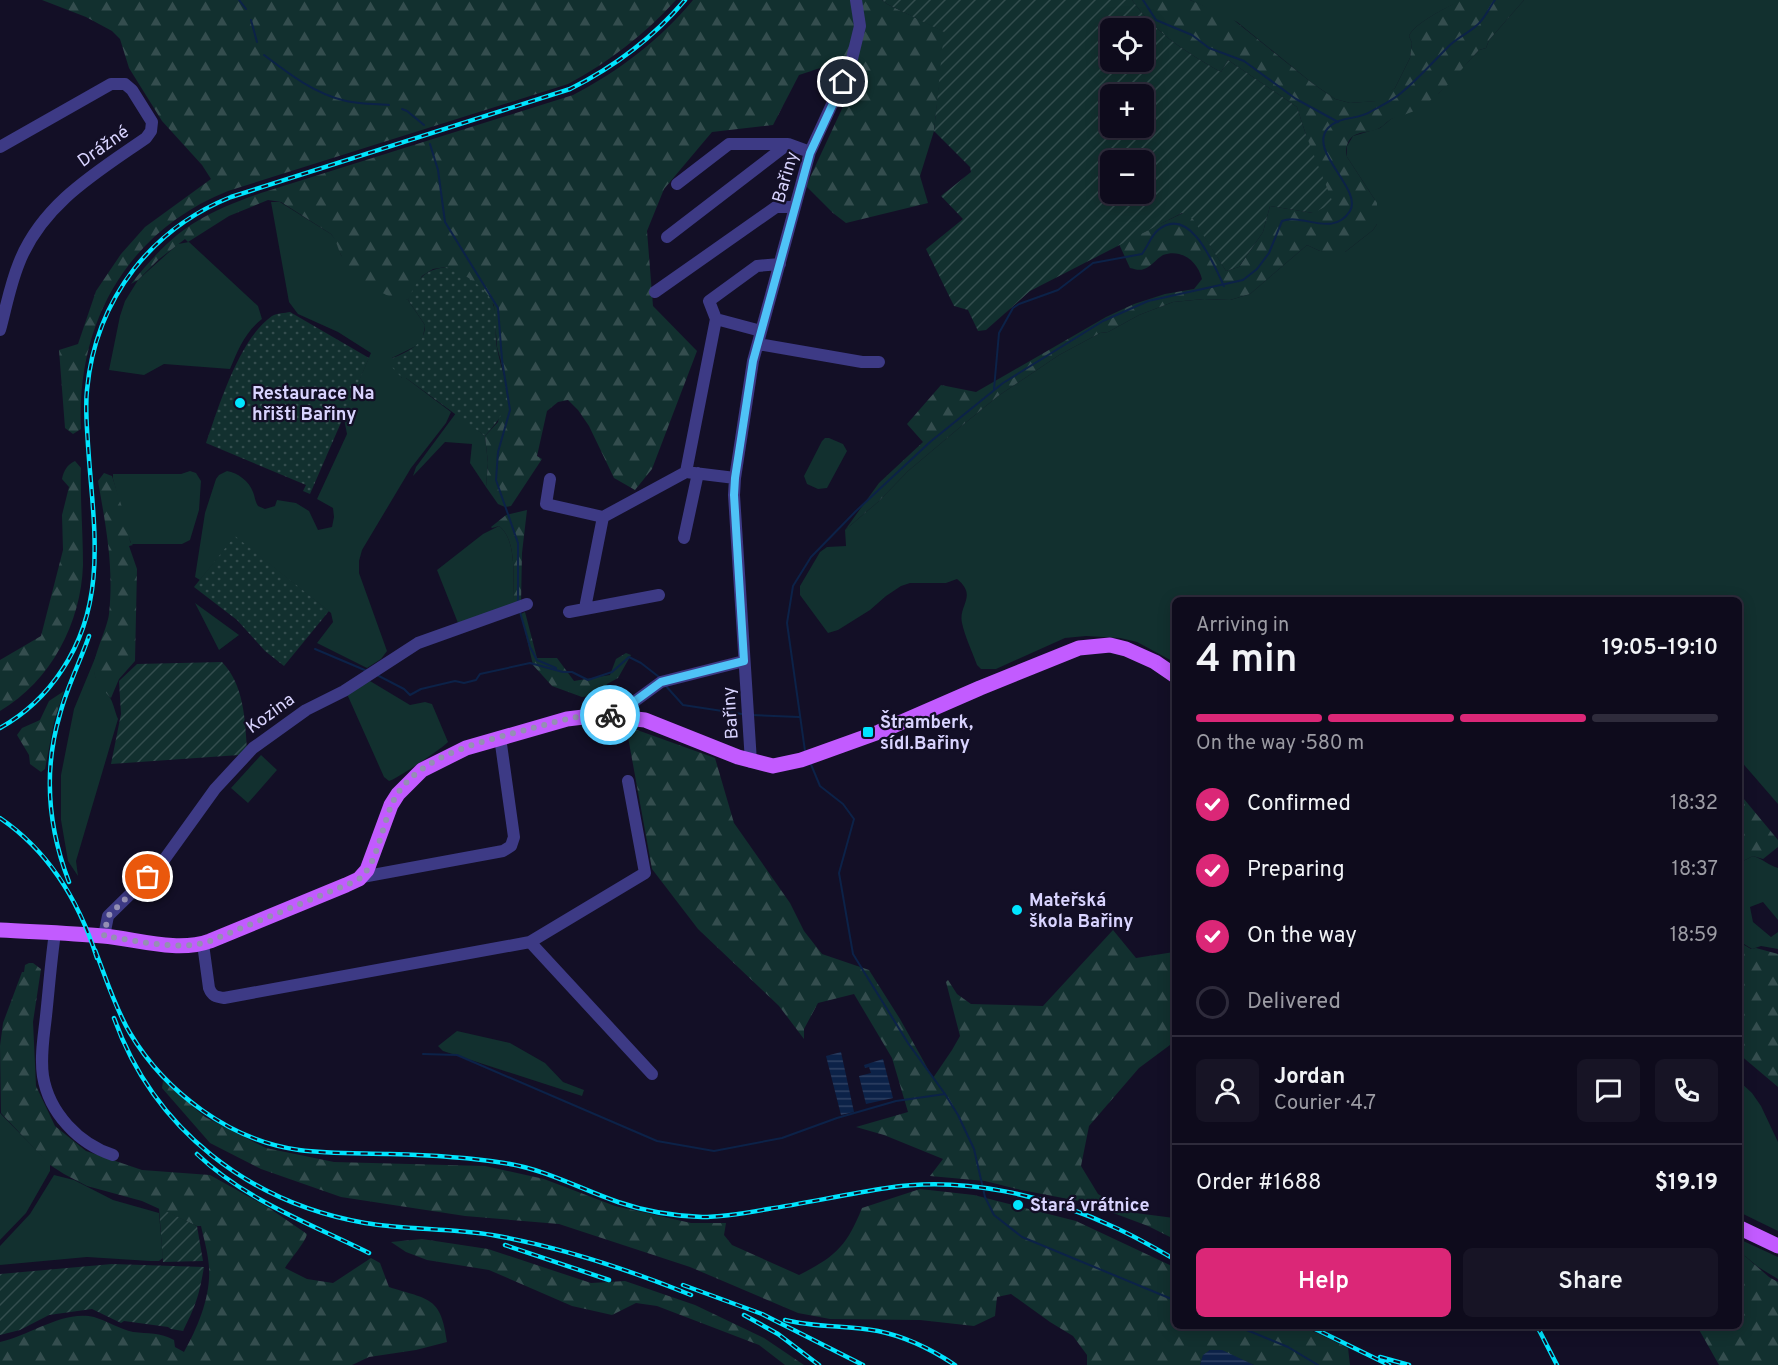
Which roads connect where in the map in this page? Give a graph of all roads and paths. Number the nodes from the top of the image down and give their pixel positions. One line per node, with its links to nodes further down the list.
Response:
1 (856, 0): 4 (street, Bařiny)
2 (788, 144): 4 (street); 5 (street); 7 (street)
3 (0, 147): 11 (street, Drážné)
4 (810, 153): 6 (street, Bařiny)
5 (677, 184)
6 (795, 207): 8 (street, Bařiny); 9 (street)
7 (667, 237)
8 (780, 264): 10 (street); 12 (street, Bařiny)
9 (655, 292)
10 (716, 319): 12 (street); 15 (street)
11 (0, 330)
12 (761, 331): 13 (street, Bařiny)
13 (758, 344): 14 (street); 17 (street, Bařiny)
14 (879, 362)
15 (692, 473): 17 (street); 18 (street); 19 (street)
16 (550, 478): 18 (street)
17 (735, 478): 24 (street, Bařiny)
18 (603, 517): 22 (street)
19 (684, 538)
20 (659, 595): 22 (street)
21 (527, 604): 33 (street, Kozina)
22 (585, 608): 23 (street)
23 (569, 612)
24 (744, 661): 26 (street, Bařiny); 28 (street, Bařiny)
25 (1172, 674): 28 (main road)
26 (616, 715): 27 (main road); 28 (main road)
27 (500, 737): 30 (main road); 30 (street)
28 (751, 762)
29 (628, 781): 34 (street)
30 (362, 877): 35 (main road)
31 (0, 930): 32 (main road)
32 (55, 933): 33 (main road); 37 (street)
33 (96, 936): 35 (main road)
34 (530, 942): 35 (street); 36 (street)
35 (203, 944)
36 (652, 1074)
37 (113, 1155)
38 (1742, 1229): 39 (main road)
39 (1778, 1246)

